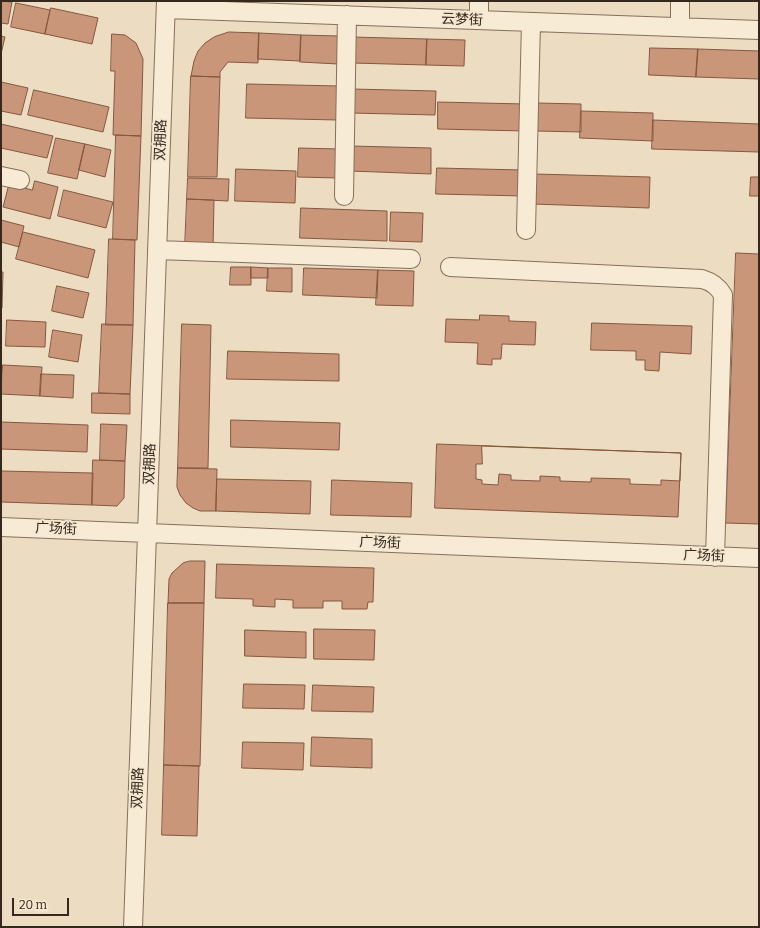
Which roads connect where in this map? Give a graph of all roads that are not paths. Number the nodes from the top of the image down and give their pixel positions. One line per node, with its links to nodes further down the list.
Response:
1 (479, 1): 5 (street)
2 (680, 1): 7 (street)
3 (166, 5): 4 (street, 云梦街); 13 (street, 双拥路)
4 (347, 15): 5 (street, 云梦街); 11 (street)
5 (479, 20): 6 (street, 云梦街)
6 (531, 22): 7 (street, 云梦街); 12 (street)
7 (680, 27): 8 (street, 云梦街)
8 (759, 30)
9 (1, 176): 10 (street)
10 (20, 180)
11 (344, 196)
12 (526, 230)
13 (157, 250): 14 (street); 17 (street, 双拥路)
14 (411, 259)
15 (450, 267): 18 (street)
16 (1, 527): 17 (street, 广场街)
17 (147, 533): 18 (street, 广场街); 20 (street, 双拥路)
18 (714, 556): 19 (street, 广场街)
19 (759, 558)
20 (133, 927)

